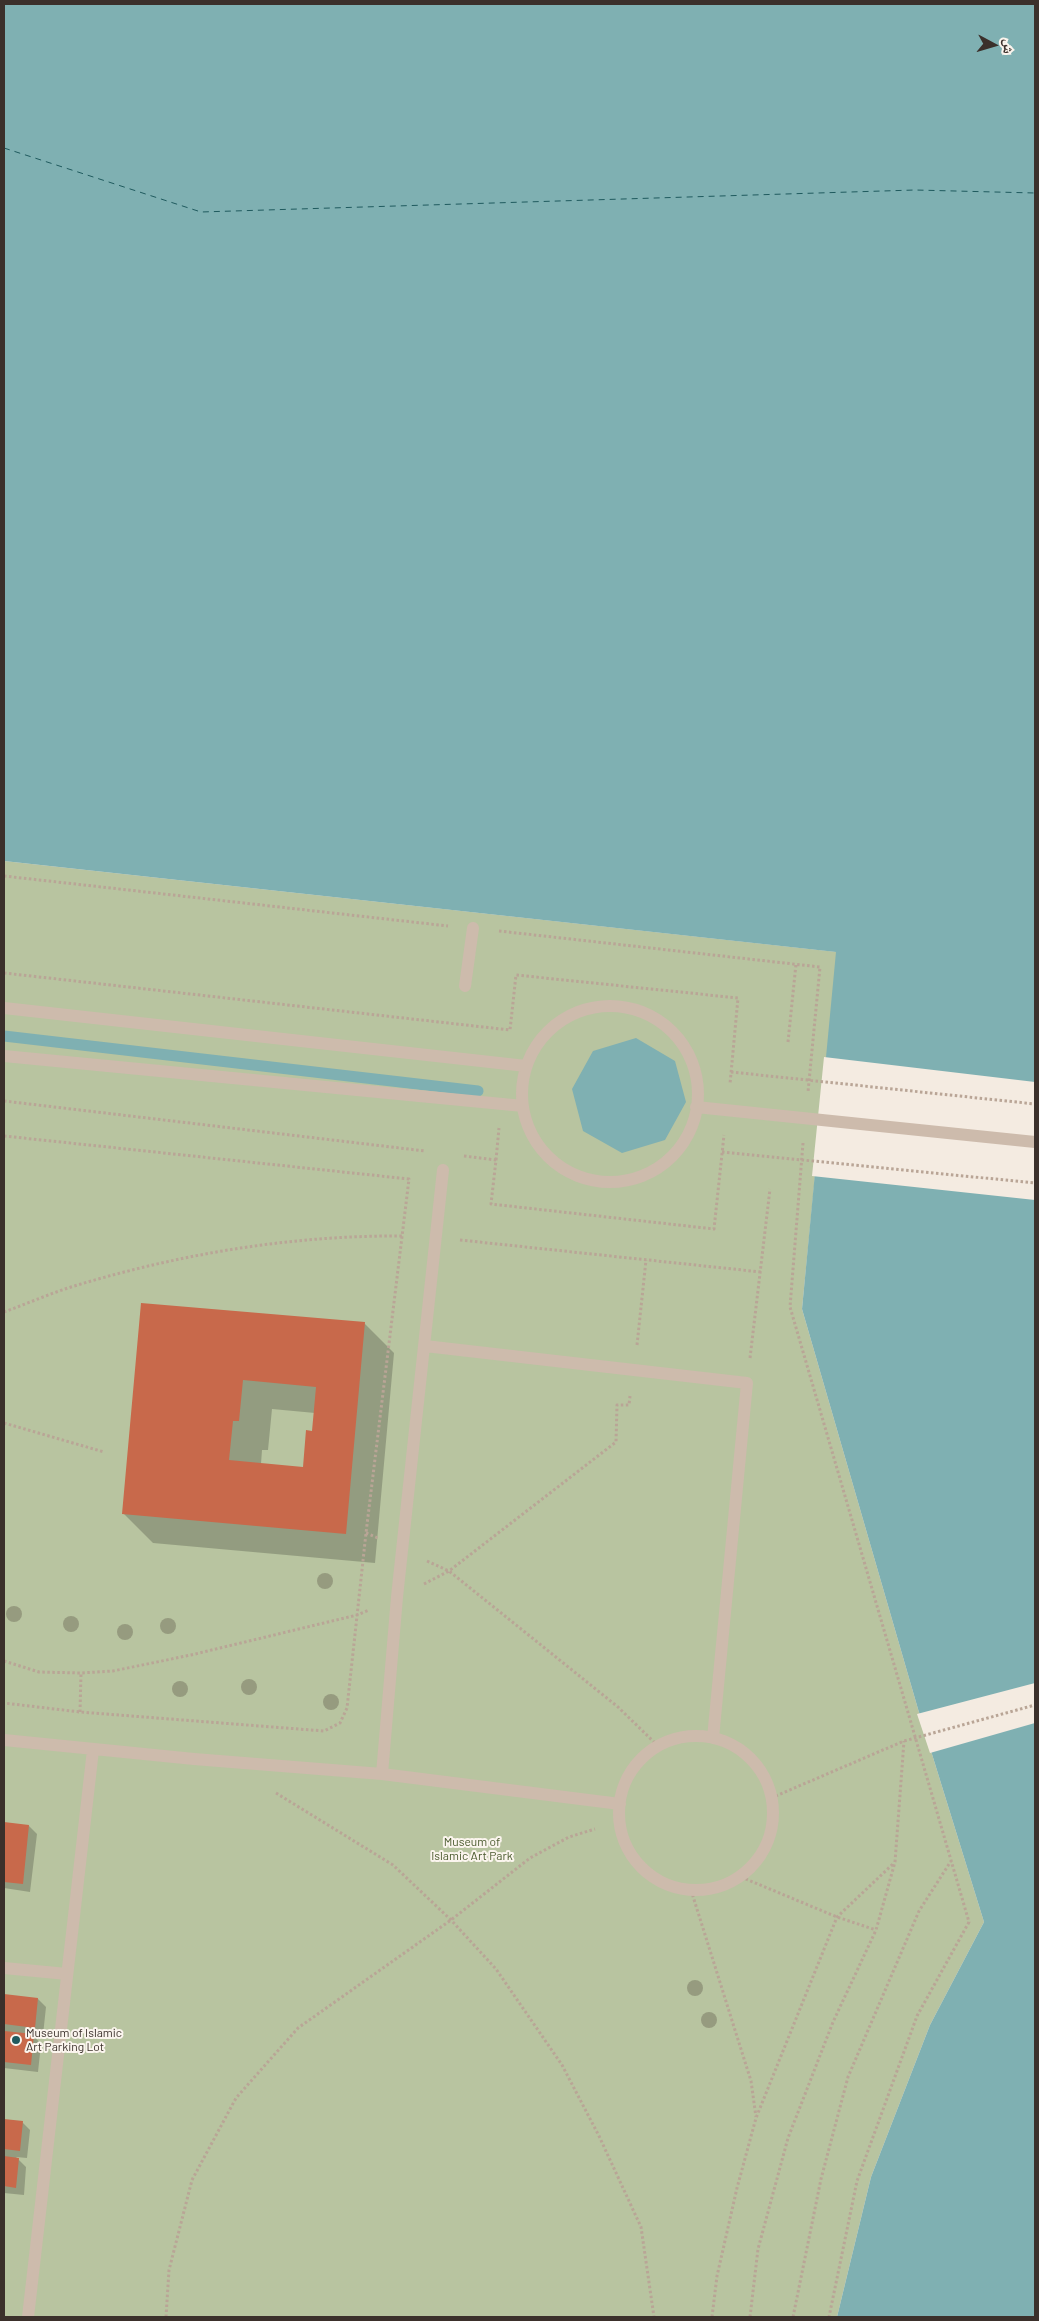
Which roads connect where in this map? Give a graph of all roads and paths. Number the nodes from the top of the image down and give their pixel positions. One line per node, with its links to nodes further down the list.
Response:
1 (4, 876): 2 (path)
2 (451, 926)
3 (473, 928): 4 (path); 6 (lane)
4 (796, 964): 8 (path); 12 (path)
5 (4, 973): 11 (path)
6 (466, 986)
7 (4, 1008): 10 (lane)
8 (788, 1042)
9 (4, 1056): 15 (lane)
10 (526, 1066): 15 (lane); 16 (lane)
11 (731, 1072): 12 (path); 17 (path)
12 (809, 1080): 14 (path); 18 (path)
13 (4, 1101): 21 (path)
14 (1035, 1104)
15 (523, 1106): 16 (lane)
16 (696, 1108): 17 (lane)
17 (727, 1111): 18 (lane); 22 (path)
18 (808, 1118): 20 (lane); 24 (path)
19 (4, 1136): 28 (path)
20 (1035, 1142)
21 (428, 1152)
22 (722, 1152): 23 (path); 24 (path)
23 (457, 1155)
24 (802, 1159): 26 (path); 49 (path)
25 (443, 1170): 29 (lane)
26 (1035, 1183)
27 (770, 1189): 31 (path)
28 (403, 1236): 29 (path); 32 (path); 38 (path)
29 (436, 1238): 30 (path); 33 (lane)
30 (646, 1260): 31 (path); 34 (path)
31 (760, 1272): 35 (path)
32 (4, 1312)
33 (425, 1346): 34 (lane); 39 (lane)
34 (634, 1370): 35 (lane); 40 (path)
35 (747, 1384): 48 (lane)
36 (4, 1422): 37 (path)
37 (104, 1452)
38 (366, 1533): 39 (path); 42 (path)
39 (403, 1549): 40 (path); 41 (lane)
40 (449, 1571): 41 (path); 52 (path)
41 (397, 1598): 42 (path); 54 (lane)
42 (357, 1615): 44 (path); 47 (path)
43 (4, 1661): 44 (path)
44 (81, 1673): 47 (path)
45 (4, 1703): 47 (path)
46 (1035, 1705): 49 (path)
47 (80, 1712)
48 (714, 1738): 52 (lane); 56 (lane)
49 (914, 1738): 51 (path); 59 (path)
50 (4, 1740): 53 (lane)
51 (904, 1741): 56 (path); 60 (path)
52 (658, 1746): 57 (lane)
53 (93, 1750): 54 (lane); 67 (lane)
54 (382, 1774): 57 (lane)
55 (270, 1789): 64 (path)
56 (771, 1798): 61 (lane)
57 (620, 1804): 58 (lane)
58 (621, 1829): 62 (lane); 64 (path)
59 (951, 1861): 74 (path); 75 (path)
60 (895, 1862): 63 (path); 65 (path)
61 (741, 1876): 62 (lane); 63 (path)
62 (691, 1890): 68 (path)
63 (837, 1917): 65 (path); 68 (path)
64 (451, 1920): 70 (path); 71 (path)
65 (876, 1930): 73 (path)
66 (4, 1968): 67 (lane)
67 (67, 1974): 69 (lane)
68 (756, 2118): 72 (path)
69 (28, 2317)
70 (166, 2317)
71 (654, 2317)
72 (712, 2317)
73 (750, 2317)
74 (793, 2317)
75 (829, 2317)

